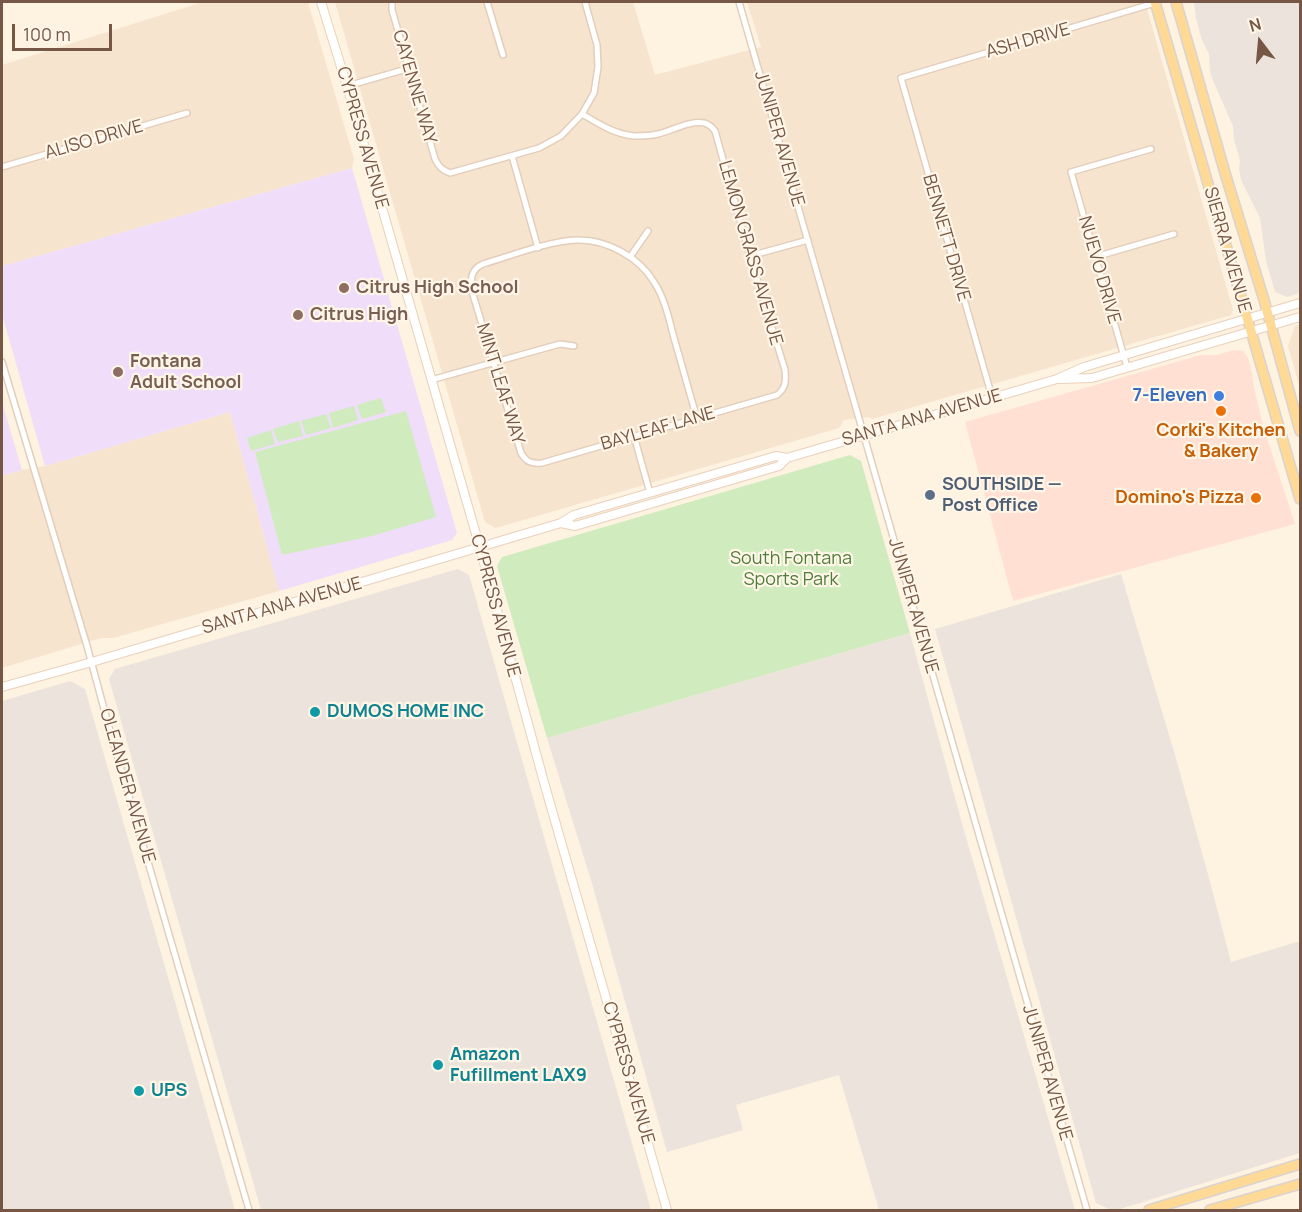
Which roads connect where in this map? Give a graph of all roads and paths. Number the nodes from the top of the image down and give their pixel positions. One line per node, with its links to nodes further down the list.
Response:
1 (321, 2): 11 (street, CYPRESS AVENUE)
2 (392, 2): 9 (street, CAYENNE WAY)
3 (488, 2): 8 (street)
4 (585, 2): 13 (street)
5 (739, 2): 19 (street, JUNIPER AVENUE)
6 (1155, 2): 10 (street, ASH DRIVE); 27 (main road, SIERRA AVENUE)
7 (1176, 2): 25 (main road, SIERRA AVENUE)
8 (503, 55)
9 (410, 68): 11 (street); 15 (street, CAYENNE WAY)
10 (901, 78): 38 (street, BENNETT DRIVE)
11 (347, 86): 36 (street, CYPRESS AVENUE)
12 (187, 113): 16 (street, ALISO DRIVE)
13 (582, 114): 15 (street); 21 (street, LEMON GRASS AVENUE)
14 (1151, 149): 23 (street, NUEVO DRIVE)
15 (512, 156): 20 (street)
16 (2, 167)
17 (648, 231): 22 (street)
18 (1174, 234): 23 (street)
19 (808, 240): 21 (street); 41 (street, JUNIPER AVENUE)
20 (538, 248): 22 (street); 33 (street, MINT LEAF WAY)
21 (750, 256): 37 (street, LEMON GRASS AVENUE)
22 (630, 257): 39 (street)
23 (1095, 257): 31 (street, NUEVO DRIVE)
24 (1300, 303): 25 (street, SANTA ANA AVENUE)
25 (1267, 313): 27 (street, SANTA ANA AVENUE); 28 (main road, SIERRA AVENUE)
26 (1300, 317): 28 (street, SANTA ANA AVENUE)
27 (1247, 319): 29 (main road, SIERRA AVENUE); 31 (street, SANTA ANA AVENUE)
28 (1271, 326): 29 (street, SANTA ANA AVENUE); 40 (main road, SIERRA AVENUE)
29 (1251, 332): 34 (street, SANTA ANA AVENUE); 46 (main road, SIERRA AVENUE)
30 (574, 346): 33 (street)
31 (1124, 356): 34 (street, NUEVO DRIVE); 35 (street, SANTA ANA AVENUE)
32 (2, 362): 49 (street, OLEANDER AVENUE)
33 (493, 363): 36 (street); 44 (street, MINT LEAF WAY)
34 (1127, 367): 35 (street, SANTA ANA AVENUE)
35 (1057, 379): 38 (street, SANTA ANA AVENUE)
36 (431, 380): 48 (street, CYPRESS AVENUE)
37 (785, 385): 39 (street, BAYLEAF LANE)
38 (992, 397): 41 (street, SANTA ANA AVENUE)
39 (697, 418): 42 (street, BAYLEAF LANE)
40 (1300, 431)
41 (864, 435): 43 (street, SANTA ANA AVENUE); 55 (street, JUNIPER AVENUE)
42 (634, 436): 44 (street, BAYLEAF LANE); 45 (street)
43 (787, 458): 45 (street, SANTA ANA AVENUE); 47 (street, SANTA ANA AVENUE)
44 (527, 461)
45 (651, 493): 47 (street, SANTA ANA AVENUE)
46 (1300, 499)
47 (561, 523): 48 (street, SANTA ANA AVENUE)
48 (480, 548): 49 (street, SANTA ANA AVENUE); 54 (street, CYPRESS AVENUE)
49 (92, 662): 50 (street, SANTA ANA AVENUE); 53 (street, OLEANDER AVENUE)
50 (2, 687)
51 (1300, 1164): 56 (main road)
52 (1300, 1184): 57 (main road)
53 (249, 1210)
54 (667, 1210)
55 (1087, 1210)
56 (1149, 1210)
57 (1210, 1210)

